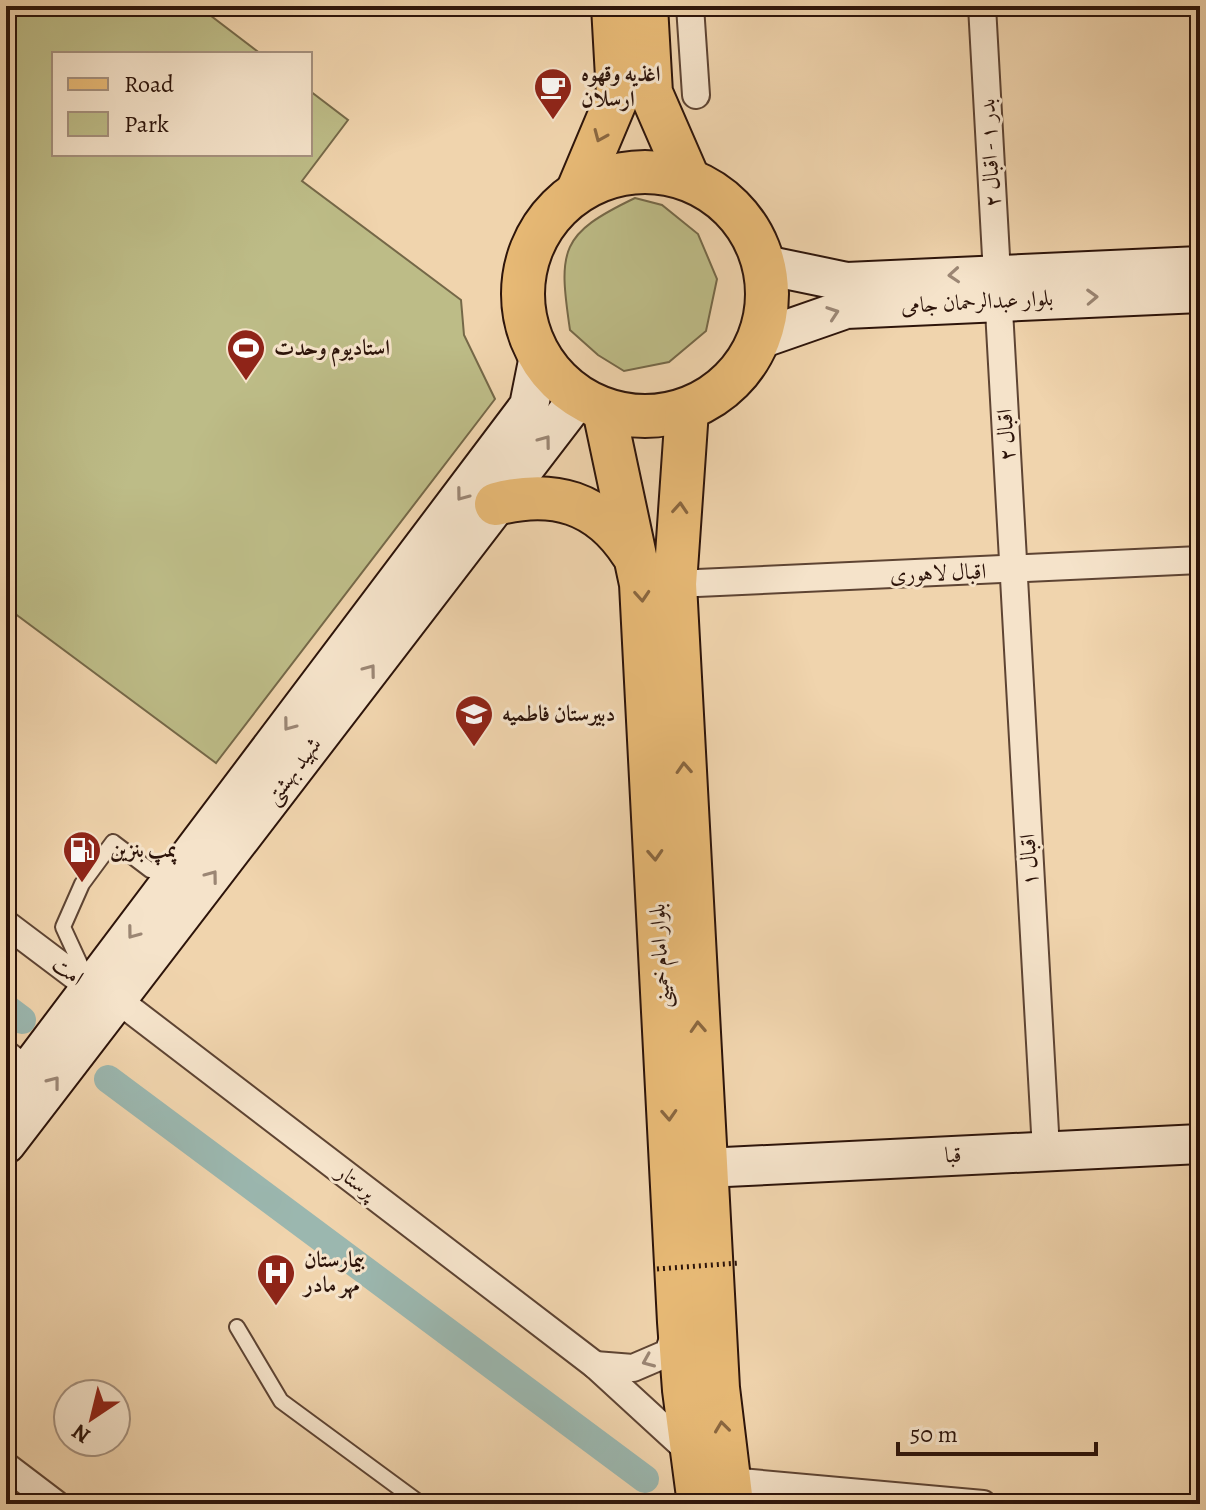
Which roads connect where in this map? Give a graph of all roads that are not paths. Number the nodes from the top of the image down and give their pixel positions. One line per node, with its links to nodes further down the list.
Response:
1 (613, 6): 7 (main road, one-way to 7)
2 (646, 6): 6 (main road)
3 (690, 6): 5 (street)
4 (982, 6): 10 (street, بدر ۱ - اقبال ۲)
5 (696, 95)
6 (688, 178): 7 (main road); 8 (main road)
7 (578, 190): 13 (main road)
8 (765, 265): 10 (main road, بلوار عبدالرحمان جامی, one-way to 8); 12 (main road)
9 (1200, 266): 10 (main road, بلوار عبدالرحمان جامی)
10 (998, 286): 11 (main road, بلوار عبدالرحمان جامی, one-way to 11); 12 (main road, بلوار عبدالرحمان جامی, one-way to 10); 19 (street, اقبال ۲)
11 (1200, 293)
12 (760, 339): 15 (main road)
13 (539, 356): 14 (main road); 21 (main road, شهید بهشتی, one-way to 21)
14 (592, 404): 15 (main road); 16 (main road, شهید بهشتی, one-way to 14); 17 (main road, بلوار امام خمینی)
15 (687, 410): 20 (main road, بلوار امام خمینی, one-way to 15)
16 (496, 504): 17 (main road); 23 (main road, شهید بهشتی, one-way to 16)
17 (634, 555): 29 (main road, بلوار امام خمینی, one-way to 29)
18 (1200, 560): 19 (street, اقبال لاهوری)
19 (1013, 570): 20 (street, اقبال لاهوری); 27 (street, اقبال ۱)
20 (675, 584): 28 (main road, بلوار امام خمینی, one-way to 20)
21 (178, 873): 23 (main road, شهید بهشتی, one-way to 23); 23 (lane)
22 (6, 924): 23 (street, امت)
23 (105, 994): 24 (main road, شهید بهشتی); 25 (main road, شهید بهشتی, one-way to 23); 31 (street, پرستار)
24 (13, 1075)
25 (6, 1144)
26 (1200, 1144): 27 (main road, قبا)
27 (1046, 1150): 28 (main road, قبا)
28 (705, 1168): 34 (main road, بلوار امام خمینی, one-way to 28)
29 (679, 1322): 31 (street, one-way to 31); 32 (main road, بلوار امام خمینی)
30 (237, 1327): 36 (lane)
31 (595, 1365): 32 (street, پرستار)
32 (692, 1454): 34 (main road, بلوار امام خمینی)
33 (6, 1466): 35 (street)
34 (730, 1498): 37 (street)
35 (56, 1504)
36 (421, 1504)
37 (983, 1504)

